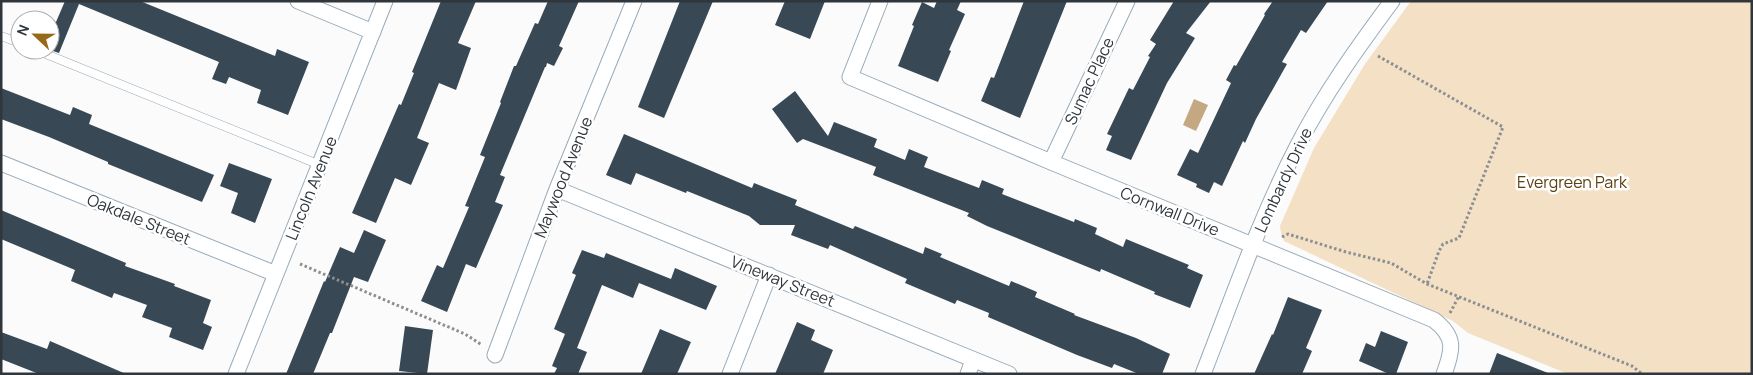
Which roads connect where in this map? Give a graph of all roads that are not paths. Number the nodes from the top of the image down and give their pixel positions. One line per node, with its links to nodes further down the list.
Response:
1 (298, 1): 7 (street)
2 (385, 1): 7 (street, Lincoln Avenue)
3 (634, 1): 12 (street, Maywood Avenue)
4 (880, 1): 9 (street, Cornwall Drive)
5 (1127, 1): 9 (street, Sumac Place)
6 (1392, 1): 13 (street, Lombardy Drive)
7 (373, 32): 11 (street, Lincoln Avenue)
8 (60, 60): 11 (lane)
9 (1051, 162): 13 (street, Cornwall Drive)
10 (1, 163): 14 (street, Oakdale Street)
11 (320, 165): 14 (street, Lincoln Avenue)
12 (557, 189): 15 (street, Vineway Street); 16 (street, Maywood Avenue)
13 (1254, 245): 21 (street, Lombardy Drive); 22 (street, Cornwall Drive)
14 (276, 274): 18 (street, Lincoln Avenue)
15 (769, 275): 17 (street, Vineway Street); 19 (street)
16 (495, 354)
17 (970, 367): 20 (street, Vineway Street)
18 (236, 374)
19 (730, 374)
20 (1009, 374)
21 (1203, 374)
22 (1444, 374)

